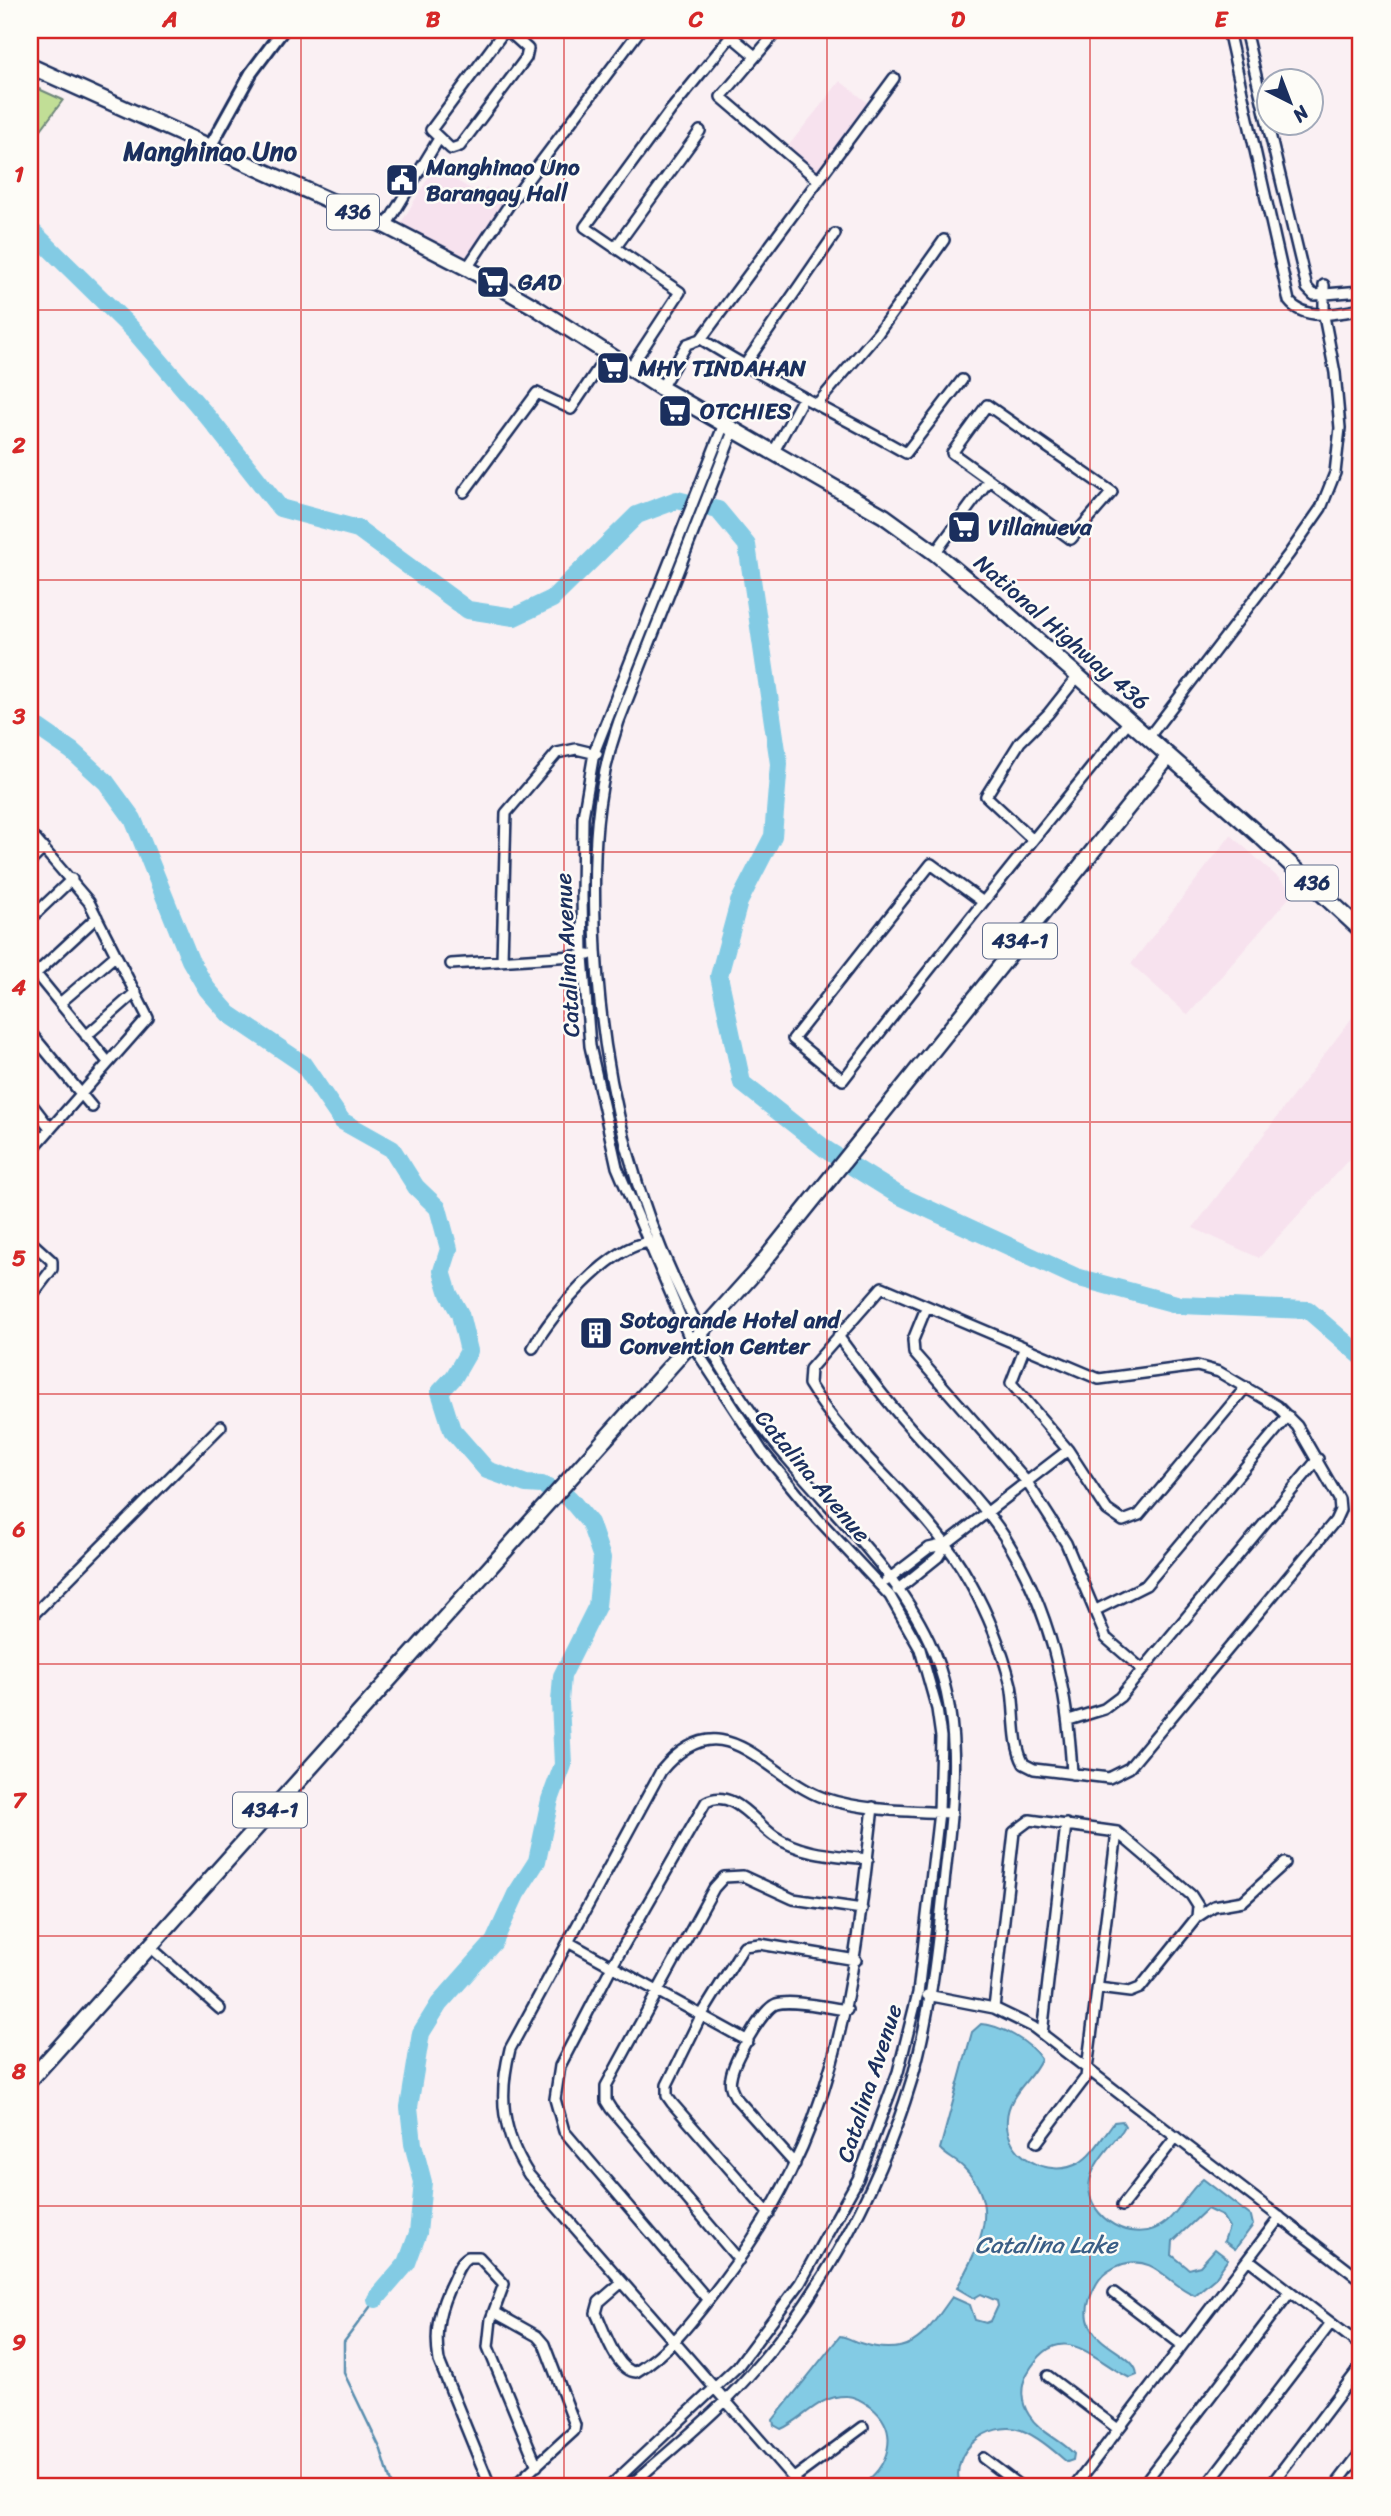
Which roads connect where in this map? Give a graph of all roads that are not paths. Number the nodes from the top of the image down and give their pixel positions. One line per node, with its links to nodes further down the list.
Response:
1 (283, 30): 13 (street)
2 (506, 30): 12 (street); 12 (street)
3 (640, 30): 19 (street)
4 (778, 30): 8 (street)
5 (1228, 30): 23 (street)
6 (1245, 30): 20 (street)
7 (731, 32): 8 (street); 18 (street)
8 (755, 56): 14 (street)
9 (30, 66): 13 (main road, National Highway 436 / 436)
10 (894, 78): 14 (street)
11 (700, 131): 18 (street)
12 (438, 140): 15 (street)
13 (209, 147): 15 (main road, National Highway 436 / 436)
14 (818, 180): 24 (street)
15 (386, 226): 19 (main road, National Highway 436 / 436)
16 (835, 234): 26 (street)
17 (944, 240): 31 (street)
18 (615, 248): 27 (street)
19 (467, 268): 25 (main road, National Highway 436 / 436)
20 (1325, 290): 21 (street); 23 (street)
21 (1361, 291)
22 (1361, 309): 23 (street)
23 (1324, 316): 40 (street)
24 (701, 339): 26 (street); 29 (street)
25 (608, 354): 27 (main road, National Highway 436 / 436); 35 (street)
26 (744, 366): 30 (street)
27 (630, 368): 29 (main road, National Highway 436 / 436)
28 (962, 380): 31 (street)
29 (661, 388): 32 (main road, National Highway 436 / 436)
30 (803, 398): 31 (street); 33 (street)
31 (818, 403)
32 (729, 427): 33 (main road, National Highway 436 / 436); 36 (street, Catalina Avenue)
33 (773, 453): 37 (main road, National Highway 436 / 436)
34 (989, 480): 34 (street); 37 (street)
35 (464, 492)
36 (685, 537): 41 (street, Catalina Avenue); 43 (street, Catalina Avenue)
37 (935, 553): 38 (main road, National Highway 436 / 436)
38 (1078, 676): 39 (main road, National Highway 436 / 436); 45 (street)
39 (1129, 721): 40 (main road, National Highway 436 / 436); 45 (street)
40 (1148, 737): 42 (main road, National Highway 436 / 436)
41 (594, 753): 43 (street); 55 (street, Catalina Avenue); 56 (street)
42 (1169, 756): 52 (main road, National Highway 436 / 436); 74 (main road, 434-1)
43 (607, 757): 54 (street, Catalina Avenue)
44 (30, 833): 46 (street)
45 (1033, 840): 49 (street)
46 (44, 848): 47 (street); 48 (street)
47 (30, 862)
48 (72, 880): 50 (street); 51 (street)
49 (983, 902): 49 (street)
50 (97, 917): 53 (street); 58 (street)
51 (30, 919)
52 (1361, 930)
53 (116, 955): 59 (street); 60 (street)
54 (596, 955): 55 (street); 71 (street, Catalina Avenue)
55 (583, 956): 56 (street); 70 (street, Catalina Avenue)
56 (502, 960): 57 (street)
57 (451, 964)
58 (33, 976): 60 (street)
59 (136, 992): 62 (street); 63 (street)
60 (60, 1003): 62 (street)
61 (30, 1032): 64 (street)
62 (86, 1036): 63 (street)
63 (108, 1062): 64 (street)
64 (82, 1094): 66 (street); 67 (street)
65 (30, 1102): 67 (street)
66 (92, 1107)
67 (50, 1128): 68 (street)
68 (30, 1152)
69 (30, 1241): 72 (street)
70 (646, 1242): 71 (street); 76 (street, Catalina Avenue); 77 (street)
71 (658, 1243): 74 (street, Catalina Avenue)
72 (30, 1298)
73 (926, 1308): 75 (street); 78 (street); 84 (street)
74 (702, 1332): 76 (main road, 434-1); 87 (street, Catalina Avenue)
75 (838, 1336): 85 (street); 86 (street)
76 (692, 1344): 88 (street, Catalina Avenue); 106 (main road, 434-1)
77 (533, 1348)
78 (1024, 1349): 79 (street); 82 (street)
79 (1246, 1387): 80 (street); 82 (street)
80 (1288, 1416): 83 (street); 91 (street)
81 (221, 1426): 92 (street)
82 (1069, 1450): 84 (street)
83 (1318, 1459): 93 (street); 95 (street)
84 (1027, 1482): 85 (street); 91 (street)
85 (987, 1513): 86 (street); 94 (street)
86 (946, 1544): 87 (street); 89 (street); 95 (street)
87 (890, 1578): 88 (street); 89 (street, Catalina Avenue)
88 (881, 1586): 90 (street, Catalina Avenue)
89 (899, 1588): 90 (street); 98 (street, Catalina Avenue)
90 (890, 1596): 97 (street, Catalina Avenue)
91 (1096, 1610): 93 (street)
92 (30, 1618)
93 (1143, 1670): 94 (street)
94 (1069, 1720): 95 (street)
95 (1072, 1774)
96 (873, 1807): 97 (street); 101 (street); 105 (street)
97 (939, 1812): 98 (street); 111 (street, Catalina Avenue)
98 (952, 1813): 112 (street, Catalina Avenue)
99 (1066, 1824): 100 (street); 113 (street); 117 (street)
100 (1117, 1832): 104 (street); 109 (street)
101 (867, 1859): 103 (street); 108 (street)
102 (1285, 1863): 104 (street)
103 (862, 1909): 107 (street); 110 (street)
104 (1197, 1917): 109 (street)
105 (568, 1942): 108 (street); 130 (street)
106 (148, 1945): 114 (street); 120 (main road, 434-1)
107 (856, 1960): 115 (street); 116 (street)
108 (612, 1966): 110 (street); 133 (street)
109 (1098, 1989): 119 (street)
110 (658, 1992): 116 (street); 128 (street)
111 (918, 1993): 112 (street); 141 (street, Catalina Avenue)
112 (930, 1995): 113 (street); 142 (street, Catalina Avenue)
113 (994, 2008): 117 (street)
114 (220, 2009)
115 (847, 2010): 118 (street); 123 (street)
116 (701, 2016): 118 (street); 125 (street)
117 (1042, 2034): 119 (street)
118 (748, 2041): 123 (street)
119 (1088, 2070): 121 (street); 122 (street)
120 (30, 2080)
121 (1176, 2137): 124 (street); 126 (street)
122 (1037, 2143)
123 (795, 2164): 125 (street)
124 (1122, 2206)
125 (769, 2214): 128 (street)
126 (1280, 2217): 127 (street); 129 (street)
127 (1248, 2259): 131 (street); 137 (street)
128 (739, 2260): 133 (street)
129 (1361, 2280)
130 (622, 2282): 136 (street); 136 (street)
131 (1290, 2291): 135 (street); 155 (street)
132 (1114, 2293): 137 (street)
133 (708, 2300): 136 (street)
134 (494, 2312): 147 (street); 147 (street); 149 (street)
135 (1331, 2323): 138 (street); 156 (street)
136 (674, 2342): 141 (street)
137 (1182, 2345): 144 (street)
138 (1361, 2346)
139 (1361, 2366): 157 (street)
140 (1048, 2376): 144 (street)
141 (716, 2389): 142 (street); 151 (street, Catalina Avenue)
142 (726, 2400): 148 (street); 152 (street, Catalina Avenue)
143 (863, 2427): 148 (street)
144 (1118, 2429): 154 (street)
145 (1361, 2452): 158 (street)
146 (983, 2458): 153 (street)
147 (537, 2466): 150 (street)
148 (797, 2482)
149 (490, 2486)
150 (514, 2486)
151 (610, 2486)
152 (629, 2486)
153 (1020, 2486)
154 (1074, 2486)
155 (1142, 2486)
156 (1206, 2486)
157 (1270, 2486)
158 (1335, 2486)

